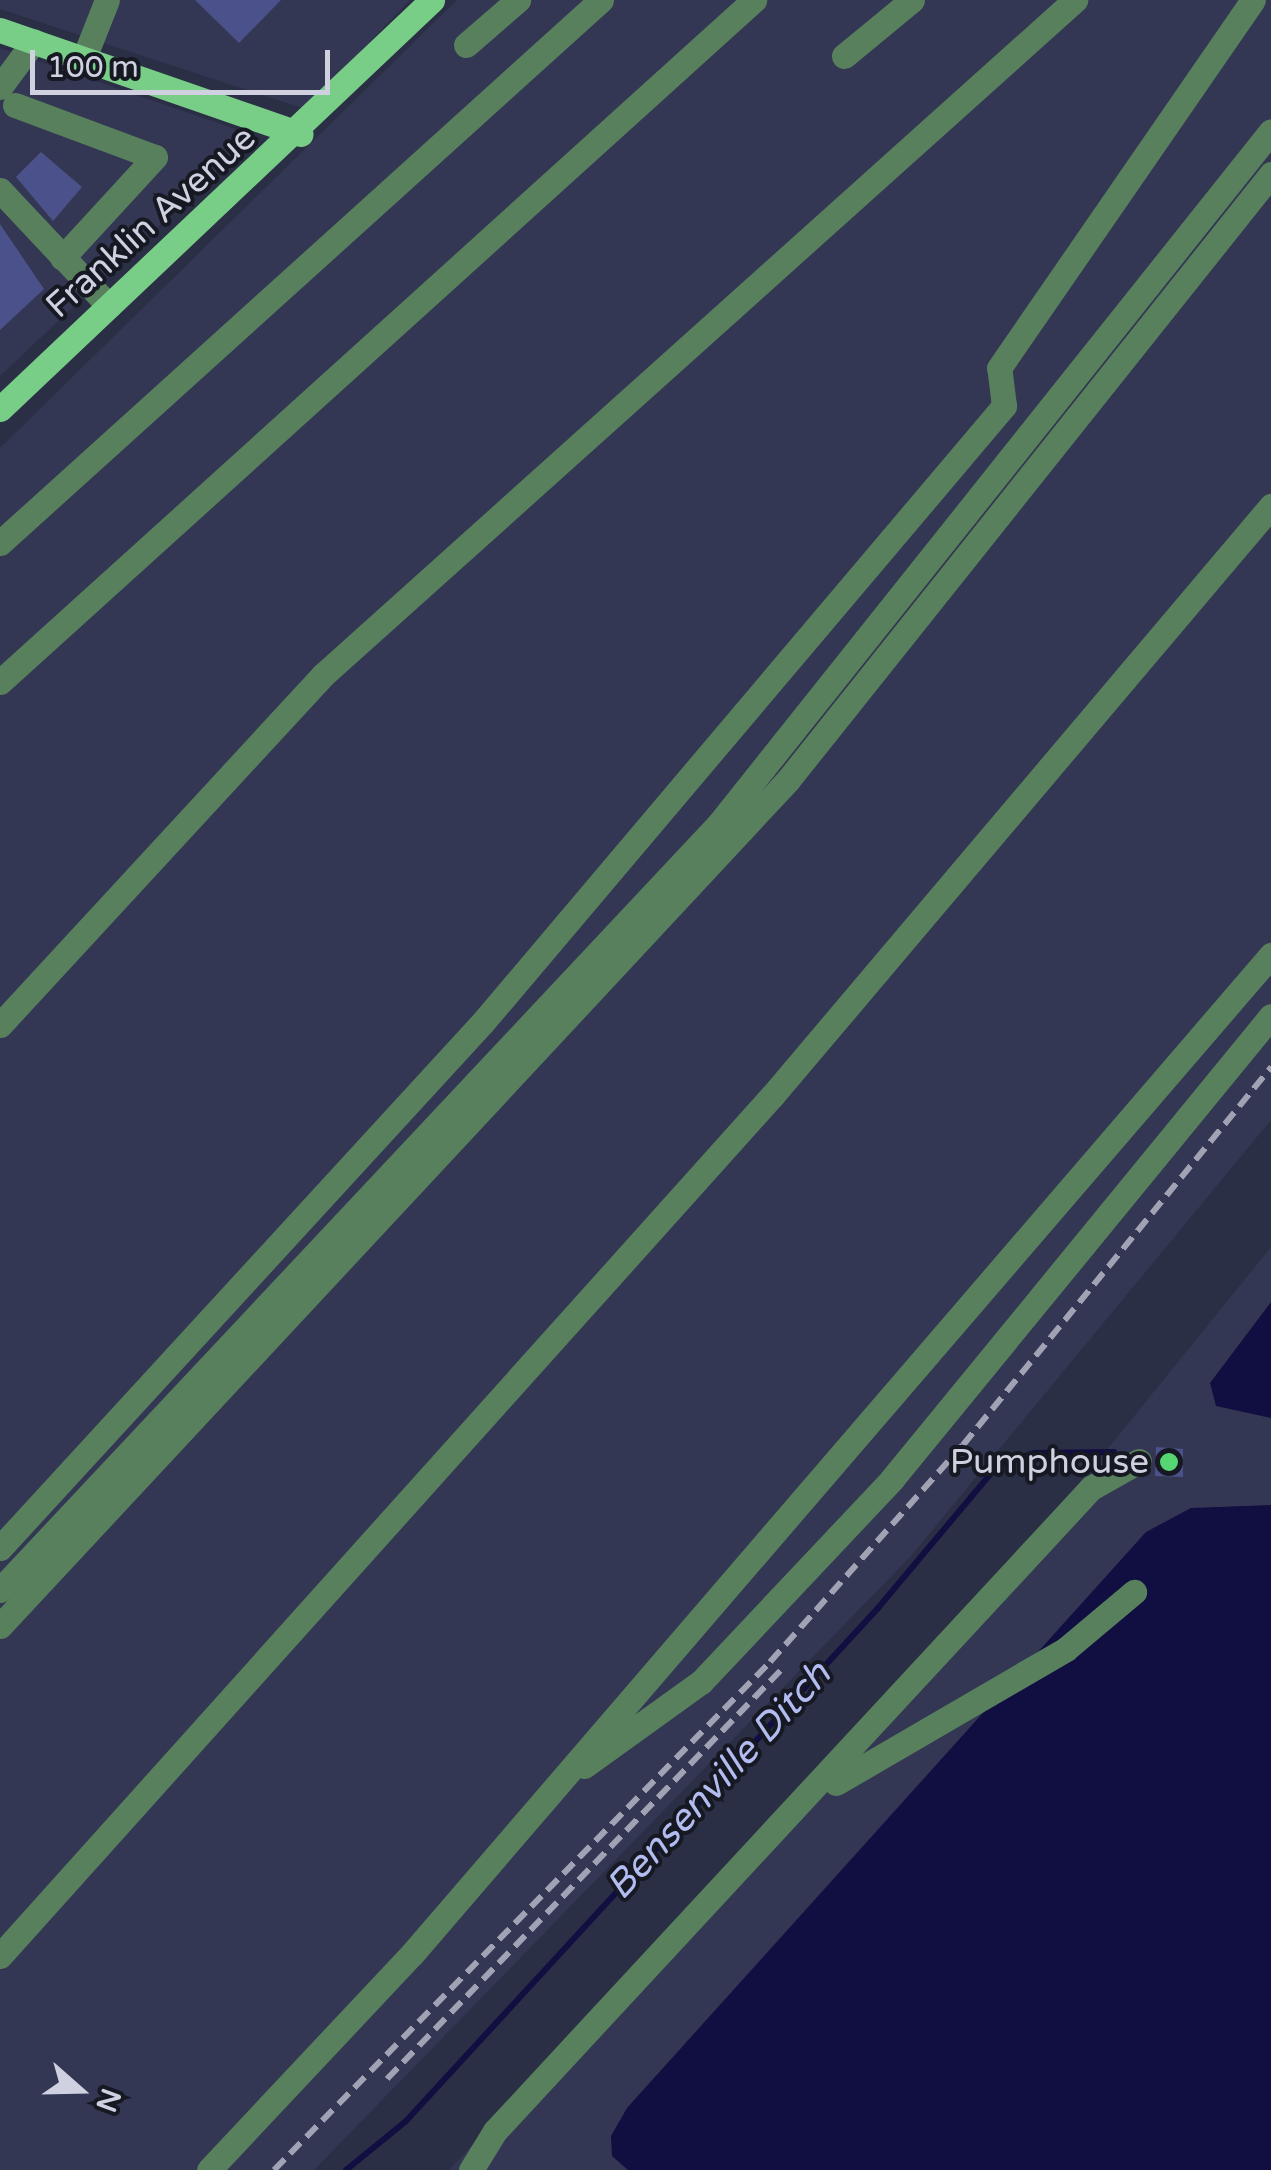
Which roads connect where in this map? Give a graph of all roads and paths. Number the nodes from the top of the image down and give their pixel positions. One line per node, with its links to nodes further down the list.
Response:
1 (106, 0): 13 (lane)
2 (432, 0): 16 (main road, Franklin Avenue)
3 (518, 0): 11 (lane)
4 (601, 0): 23 (lane)
5 (754, 0): 24 (lane)
6 (912, 0): 12 (lane)
7 (1075, 0): 27 (lane)
8 (1253, 0): 29 (lane)
9 (0, 30): 10 (main road)
10 (34, 42): 13 (main road); 14 (lane)
11 (466, 45)
12 (844, 56)
13 (84, 58): 16 (main road)
14 (4, 103): 19 (lane)
15 (1271, 131): 30 (lane)
16 (300, 134): 20 (main road, Franklin Avenue)
17 (1271, 174): 32 (lane)
18 (0, 190): 19 (lane)
19 (62, 258): 20 (lane)
20 (108, 306): 21 (main road, Franklin Avenue)
21 (0, 408)
22 (1271, 506): 35 (lane)
23 (0, 543)
24 (0, 682)
25 (1271, 955): 33 (lane)
26 (1271, 1016): 33 (lane)
27 (0, 1025)
28 (1139, 1461): 34 (lane)
29 (0, 1548)
30 (0, 1590)
31 (1134, 1592): 34 (lane)
32 (0, 1626)
33 (556, 1787): 36 (lane)
34 (813, 1797): 37 (lane)
35 (0, 1956)
36 (209, 2170)
37 (471, 2170)

